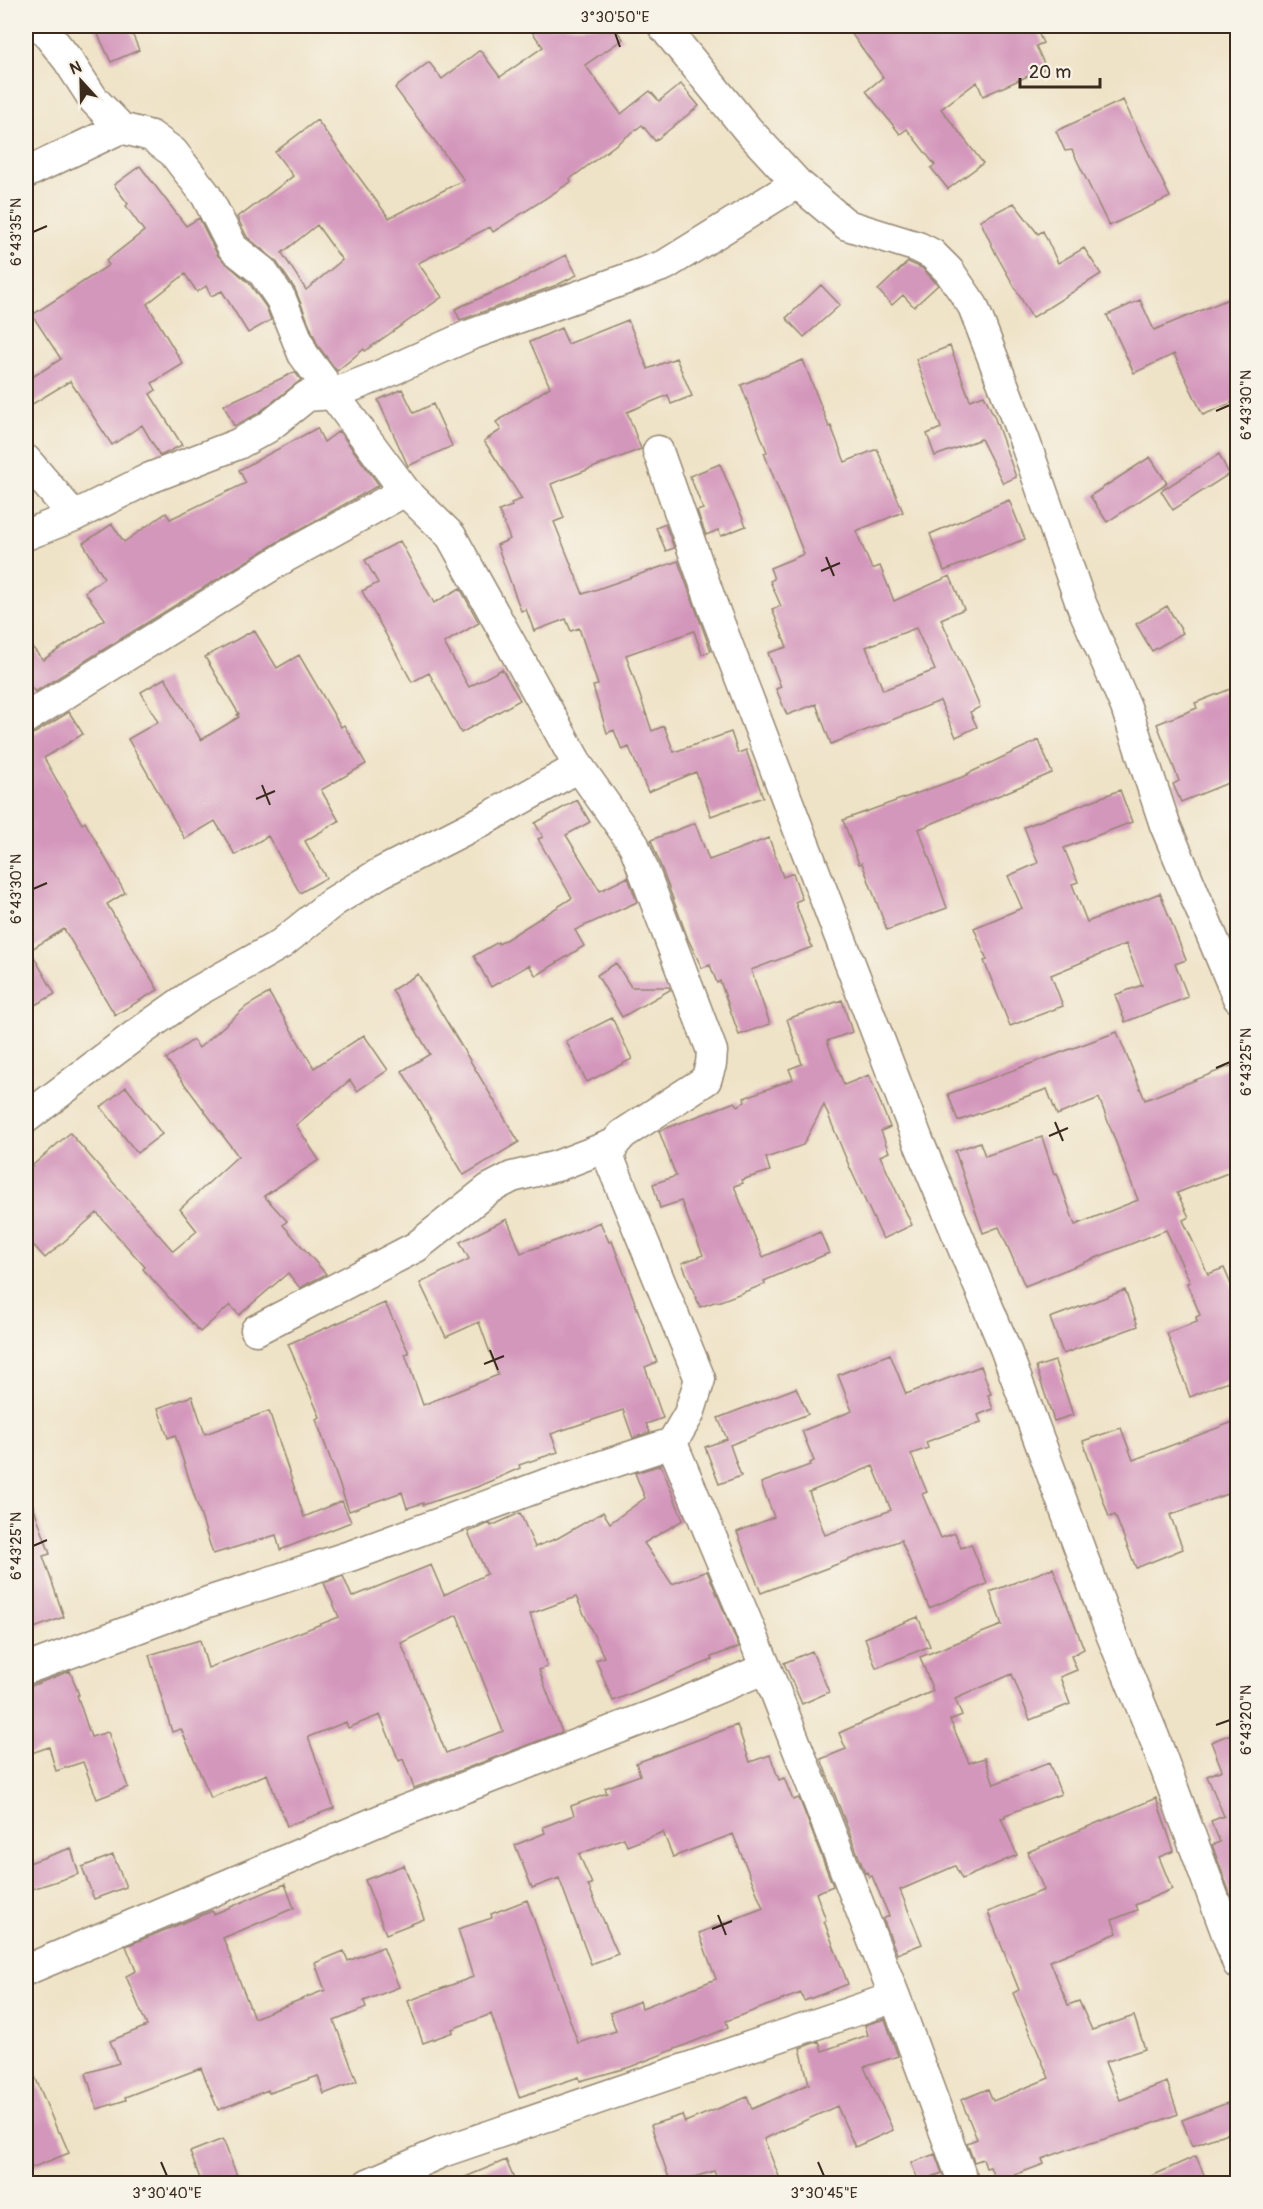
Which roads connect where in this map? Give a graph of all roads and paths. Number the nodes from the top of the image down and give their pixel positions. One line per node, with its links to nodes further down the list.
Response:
1 (41, 26): 3 (street)
2 (663, 26): 5 (street)
3 (121, 128): 4 (street); 6 (street)
4 (26, 173)
5 (797, 183): 6 (street); 14 (street)
6 (333, 394): 9 (street); 10 (street)
7 (658, 451): 21 (street)
8 (26, 460): 10 (street)
9 (405, 491): 12 (street); 13 (street)
10 (74, 516): 11 (street)
11 (26, 535)
12 (26, 718)
13 (579, 768): 15 (street); 16 (street)
14 (1238, 998)
15 (26, 1118)
16 (614, 1144): 17 (street); 18 (street)
17 (256, 1330)
18 (672, 1443): 19 (street); 20 (street)
19 (766, 1668): 22 (street); 23 (street)
20 (26, 1669)
21 (1238, 1964)
22 (26, 1970)
23 (895, 1997): 24 (street); 25 (street)
24 (368, 2184)
25 (964, 2184)

